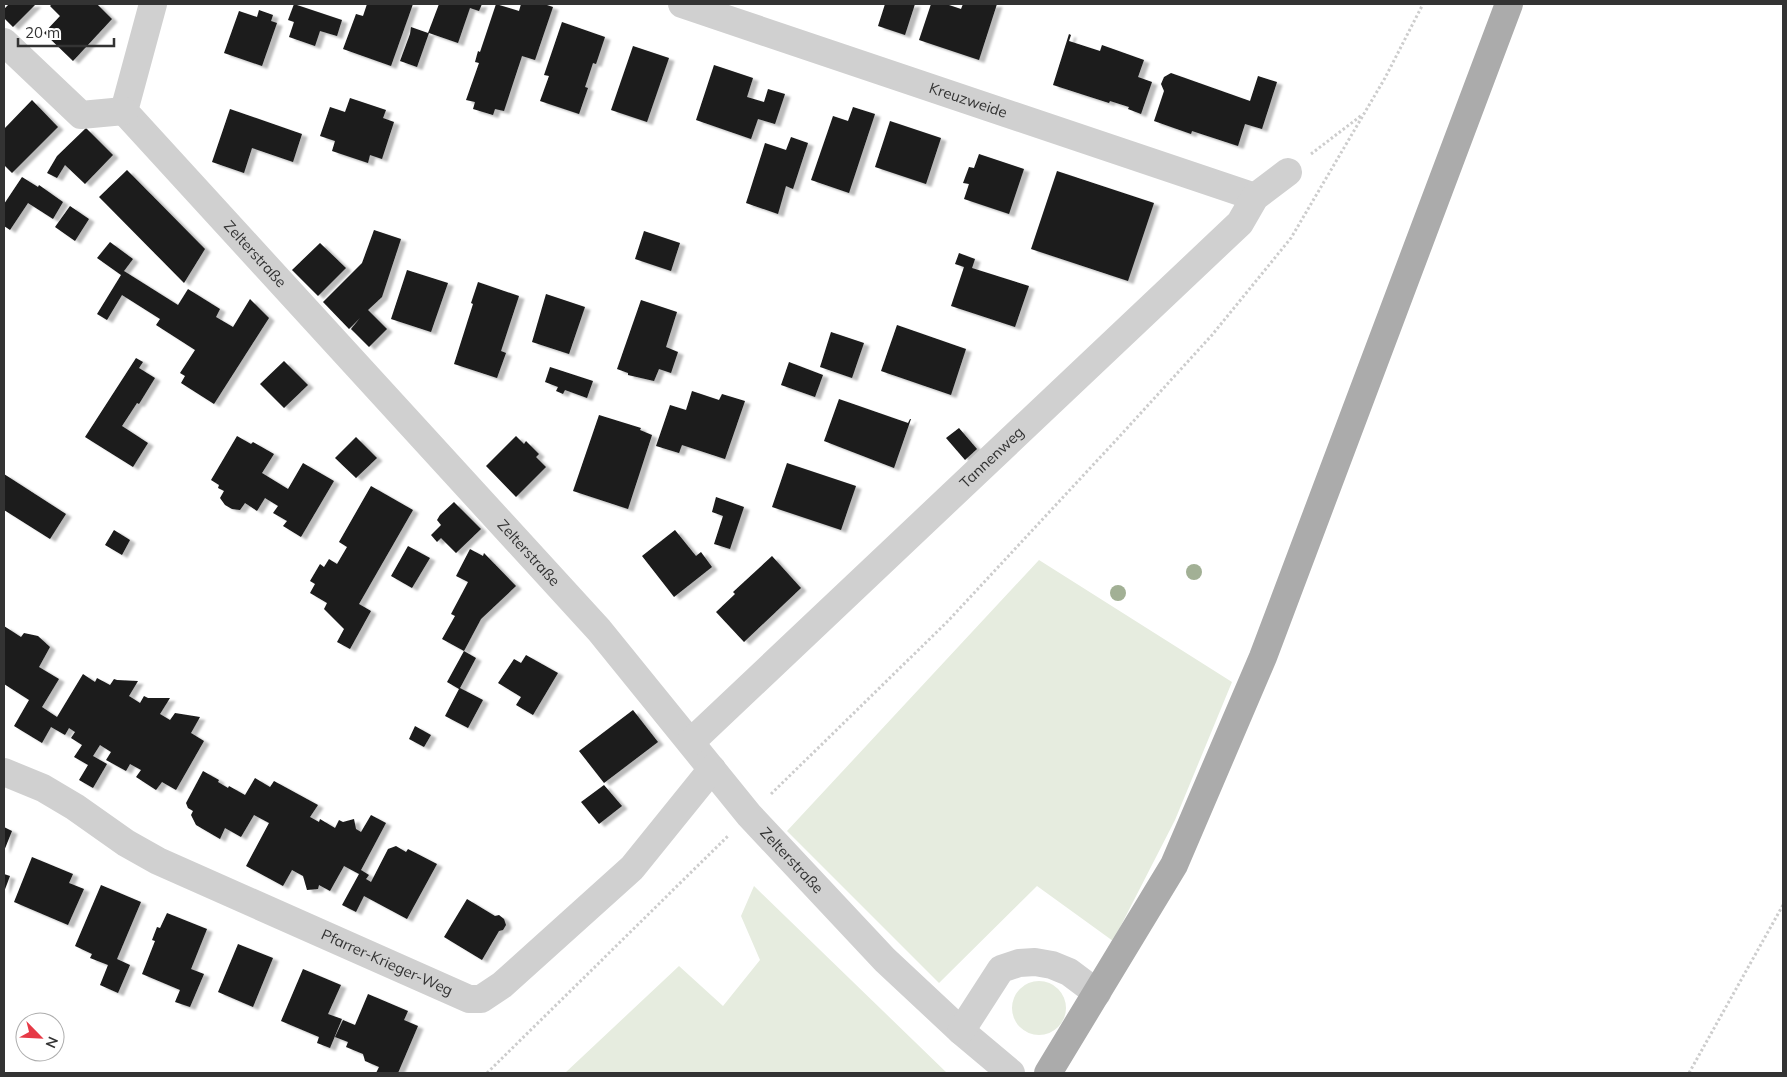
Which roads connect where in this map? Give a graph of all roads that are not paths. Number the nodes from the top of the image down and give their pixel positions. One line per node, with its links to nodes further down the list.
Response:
1 (153, 4): 5 (street)
2 (682, 4): 7 (street, Kreuzweide)
3 (1509, 4): 11 (main road)
4 (4, 42): 5 (street)
5 (124, 111): 8 (street, Zelterstraße)
6 (1288, 172): 7 (street, Tannenweg)
7 (1254, 196): 8 (street, Tannenweg)
8 (690, 742): 9 (street, Zelterstraße)
9 (712, 769): 10 (street, Pfarrer-Krieger-Weg); 12 (street, Zelterstraße)
10 (4, 772)
11 (1097, 993): 12 (street); 14 (main road)
12 (961, 1031): 13 (street, Zelterstraße)
13 (1011, 1073)
14 (1048, 1073)

